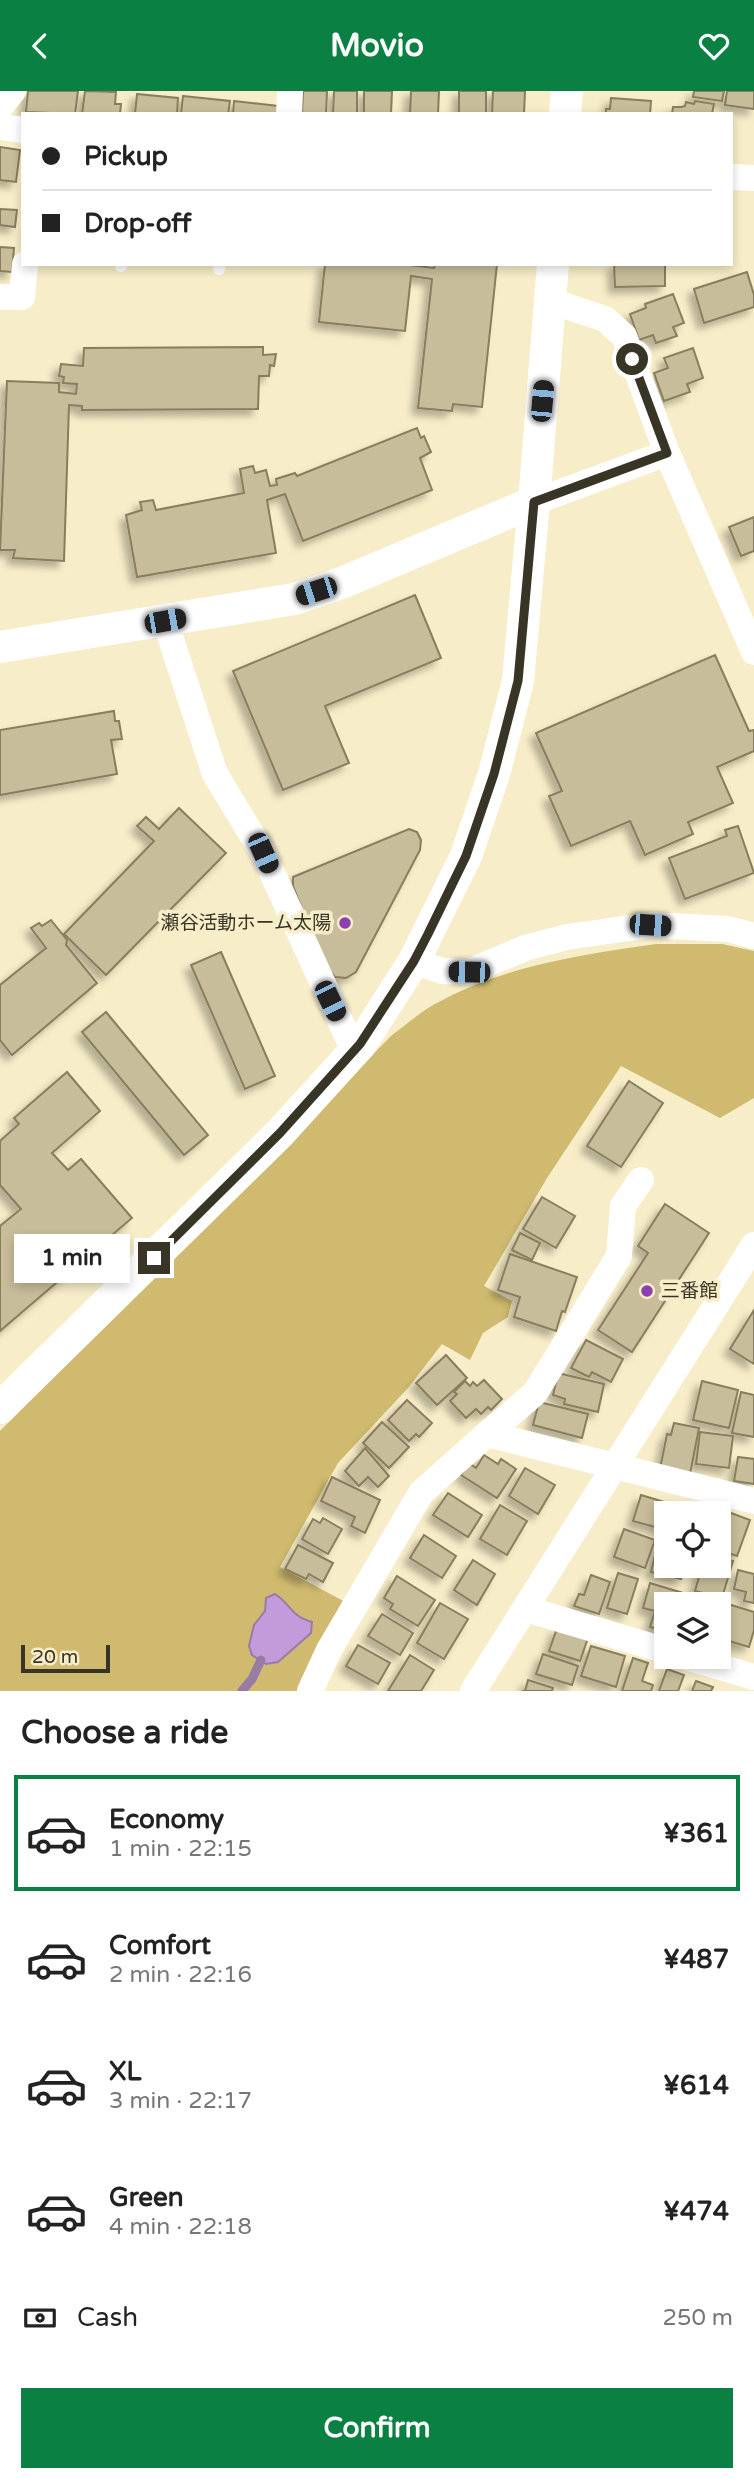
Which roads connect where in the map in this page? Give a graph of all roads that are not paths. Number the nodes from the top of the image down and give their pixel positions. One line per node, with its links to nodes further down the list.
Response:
1 (13, 91): 4 (street)
2 (290, 91): 5 (street)
3 (567, 91): 6 (street)
4 (0, 107)
5 (289, 112)
6 (565, 112)
7 (0, 127): 8 (street)
8 (21, 130)
9 (733, 177): 10 (street)
10 (754, 178)
11 (25, 266): 13 (street)
12 (554, 266): 14 (street)
13 (0, 297)
14 (551, 301): 15 (street); 16 (street)
15 (667, 453): 16 (street); 19 (street)
16 (534, 502): 17 (street); 21 (street)
17 (165, 621): 18 (street); 22 (street)
18 (0, 647)
19 (754, 652)
20 (754, 936): 21 (street)
21 (414, 961): 22 (street)
22 (354, 1051): 25 (street)
23 (641, 1180): 26 (street)
24 (754, 1245): 27 (street)
25 (0, 1408)
26 (487, 1434): 27 (street); 33 (street)
27 (617, 1465): 28 (street); 29 (street)
28 (754, 1501)
29 (526, 1609): 30 (street); 34 (street)
30 (654, 1647)
31 (727, 1669): 32 (street)
32 (754, 1677)
33 (310, 1691)
34 (473, 1691)

